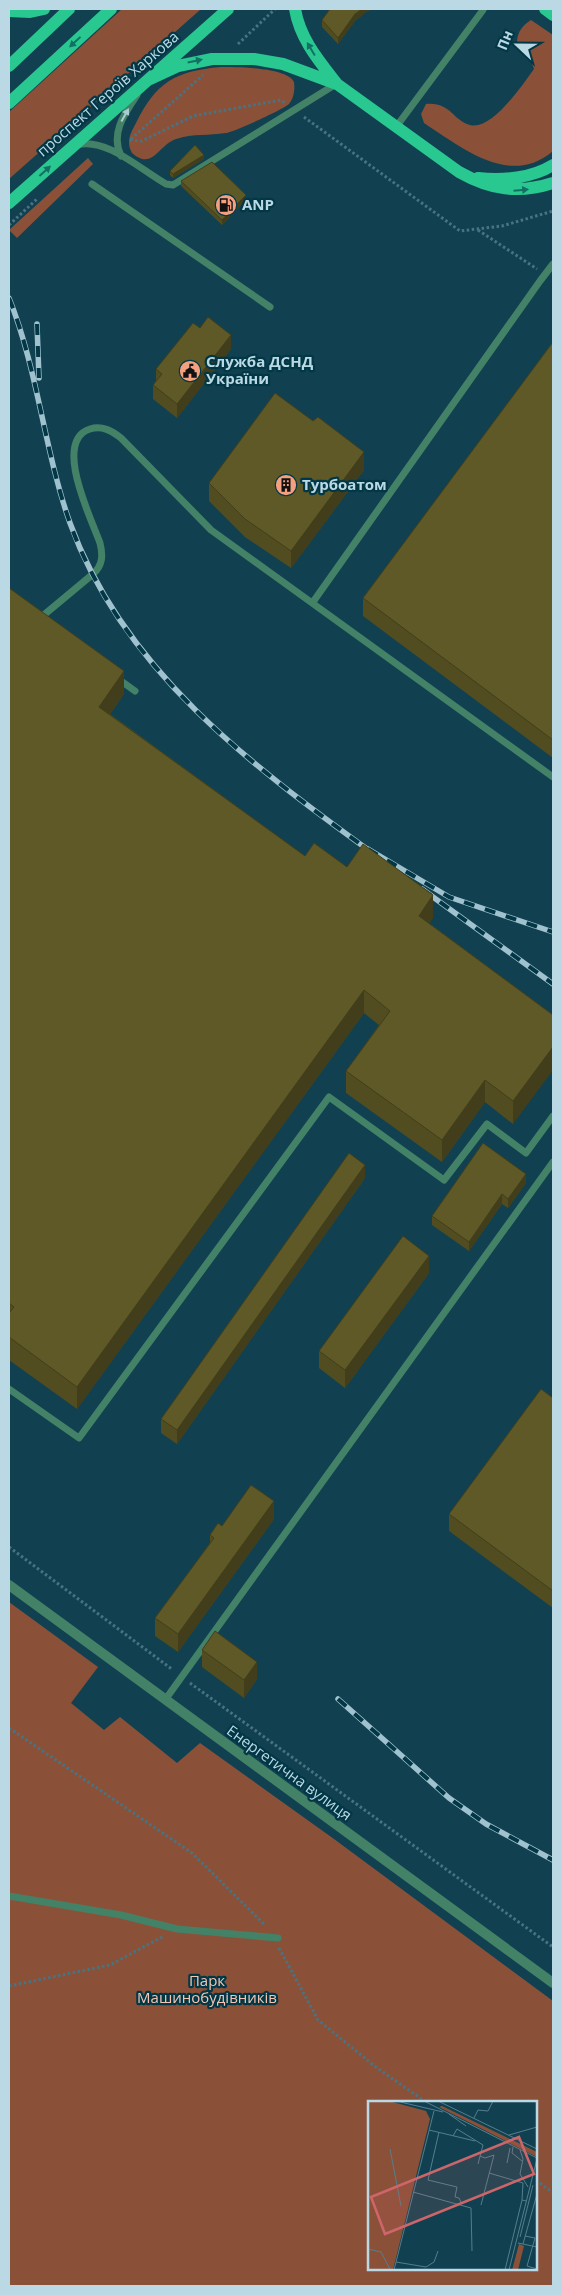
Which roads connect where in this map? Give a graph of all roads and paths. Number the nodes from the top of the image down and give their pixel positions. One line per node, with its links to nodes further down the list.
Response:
1 (44, 9): 8 (main road)
2 (69, 9): 10 (main road)
3 (111, 9): 13 (main road, one-way to 13)
4 (228, 9): 11 (main road, проспект Героїв Харкова)
5 (296, 9): 12 (main road, one-way to 5)
6 (545, 9): 9 (main road)
7 (483, 10): 15 (lane)
8 (9, 11)
9 (553, 15)
10 (9, 66)
11 (150, 79): 12 (main road, one-way to 12); 16 (lane, one-way to 11); 17 (main road, проспект Героїв Харкова)
12 (337, 84): 14 (lane); 15 (main road)
13 (9, 103)
14 (294, 110): 16 (path); 18 (lane); 27 (path)
15 (396, 127): 20 (main road)
16 (117, 146): 18 (lane)
17 (70, 148): 18 (lane); 24 (main road, проспект Героїв Харкова, one-way to 17)
18 (121, 156)
19 (553, 165): 20 (main road)
20 (458, 172): 21 (main road, one-way to 21)
21 (553, 183)
22 (92, 184): 30 (lane)
23 (44, 193): 26 (path)
24 (9, 203)
25 (553, 211): 27 (path)
26 (9, 225)
27 (477, 229): 29 (path)
28 (553, 264): 29 (lane)
29 (545, 274): 31 (lane)
30 (270, 307)
31 (313, 602): 33 (lane); 37 (lane)
32 (29, 616): 33 (lane)
33 (36, 621): 34 (lane)
34 (44, 626)
35 (112, 675): 36 (lane)
36 (135, 691)
37 (553, 777)
38 (553, 1116): 40 (lane)
39 (553, 1162): 43 (lane)
40 (9, 1388)
41 (9, 1547): 43 (path)
42 (9, 1585): 44 (street, Енергетична вулиця)
43 (182, 1677): 44 (lane); 49 (path)
44 (165, 1700): 50 (street, Енергетична вулиця)
45 (9, 1728): 48 (path)
46 (9, 1896): 47 (lane)
47 (178, 1929): 48 (lane); 51 (path)
48 (277, 1939): 52 (path)
49 (553, 1947)
50 (553, 1983)
51 (9, 1986)
52 (425, 2101)
53 (537, 2181): 54 (path)
54 (553, 2193)

